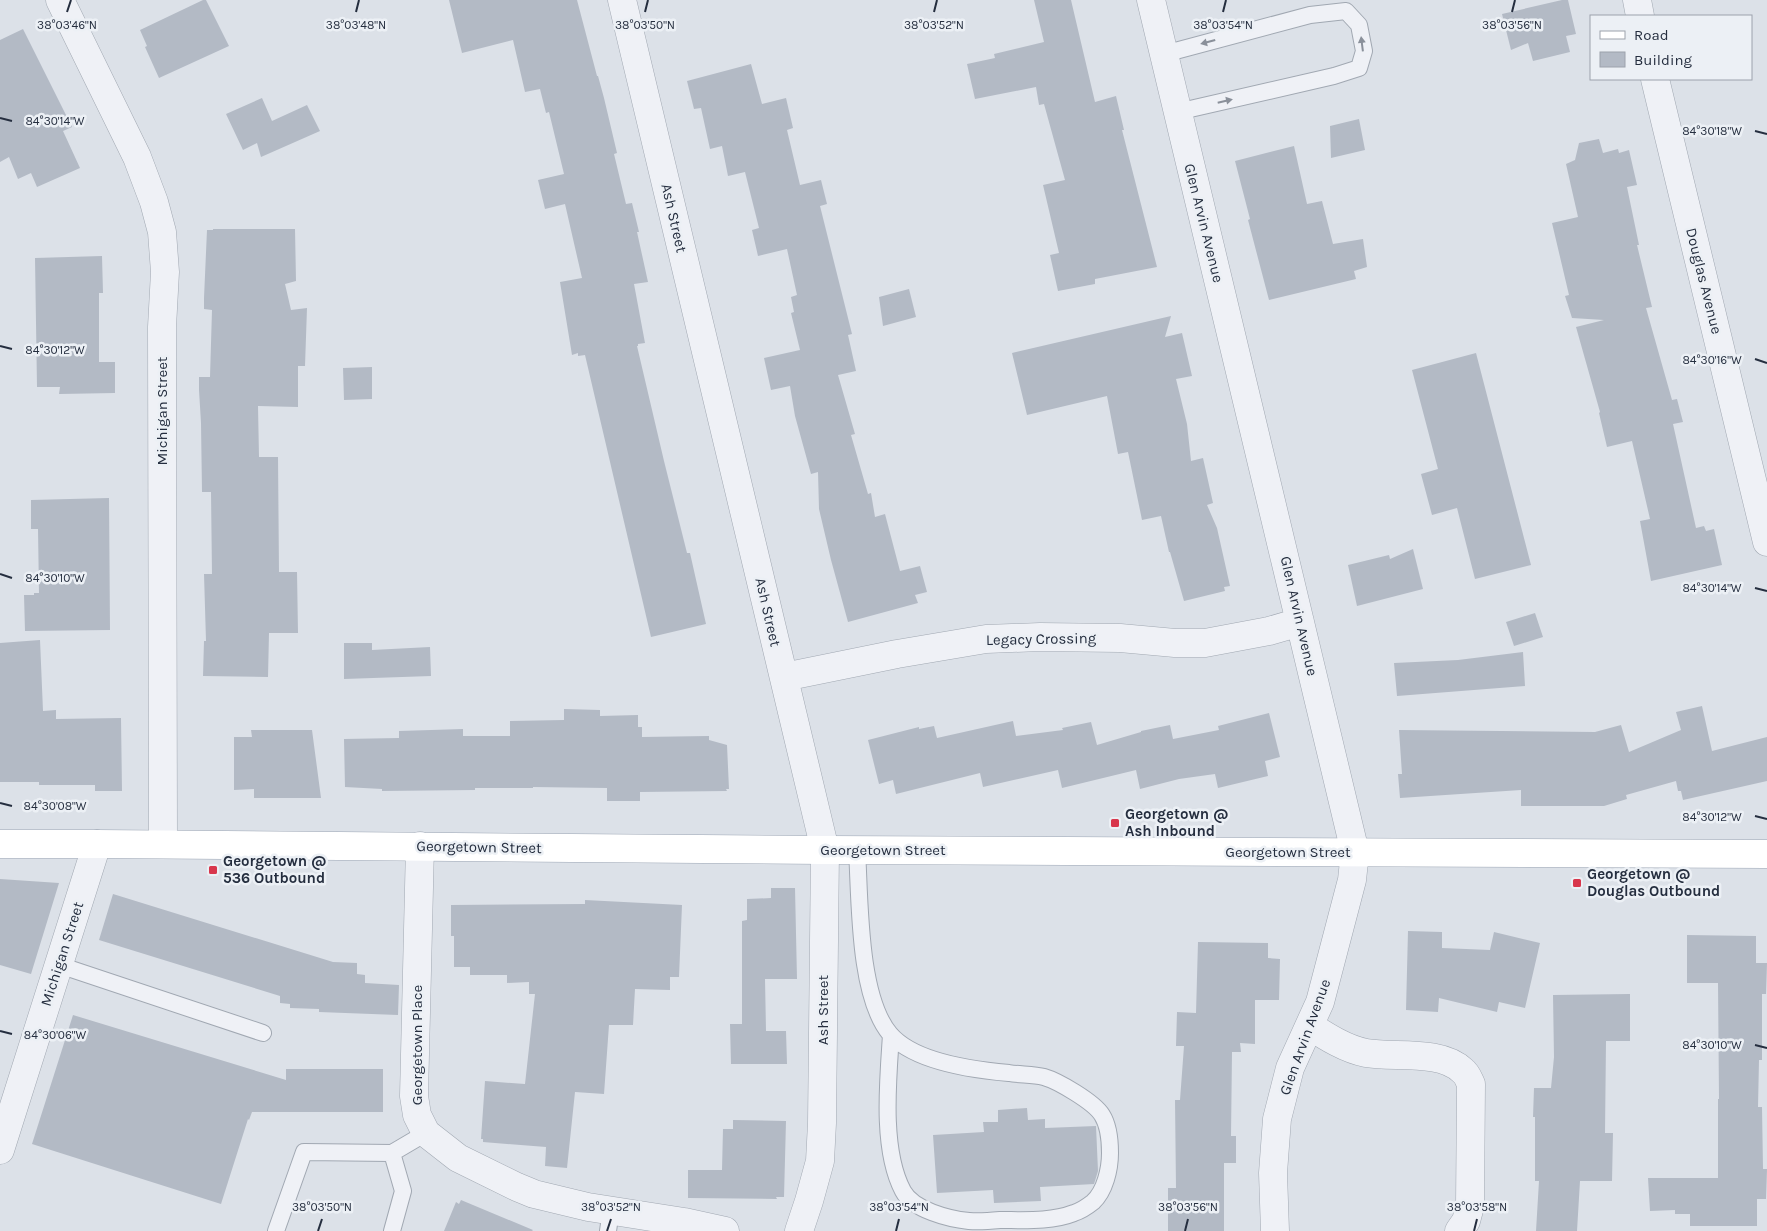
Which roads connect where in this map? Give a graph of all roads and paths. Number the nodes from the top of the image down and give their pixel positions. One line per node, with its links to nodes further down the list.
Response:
1 (60, 0): 14 (street, Michigan Street)
2 (622, 0): 11 (street, Ash Street)
3 (1151, 0): 6 (street, Glen Arvin Avenue)
4 (1636, 0): 5 (street)
5 (1640, 15)
6 (1164, 54): 8 (street, Glen Arvin Avenue); 8 (lane, one-way to 6)
7 (1656, 80): 9 (street, Douglas Avenue)
8 (1178, 112): 10 (street, Glen Arvin Avenue)
9 (1767, 542)
10 (1300, 622): 11 (street, Legacy Crossing); 18 (street, Glen Arvin Avenue)
11 (784, 677): 16 (street, Ash Street)
12 (0, 844): 13 (main road, Georgetown Street)
13 (97, 844): 14 (main road, Georgetown Street); 20 (street, Michigan Street)
14 (163, 844): 15 (main road, Georgetown Street)
15 (420, 846): 16 (main road, Georgetown Street); 24 (street, Georgetown Place)
16 (825, 850): 17 (main road, Georgetown Street); 31 (street, Ash Street)
17 (857, 850): 18 (main road, Georgetown Street); 23 (lane)
18 (1355, 852): 19 (main road, Georgetown Street); 21 (street, Glen Arvin Avenue)
19 (1767, 854)
20 (59, 965): 22 (lane); 25 (street, Michigan Street)
21 (1310, 1026): 32 (street, Glen Arvin Avenue); 33 (street)
22 (263, 1033)
23 (890, 1035): 23 (lane)
24 (426, 1133): 26 (lane); 27 (street, Georgetown Place)
25 (0, 1150)
26 (392, 1153): 28 (lane); 29 (lane)
27 (609, 1221): 30 (street, Georgetown Place)
28 (276, 1231)
29 (392, 1231)
30 (725, 1231)
31 (799, 1231)
32 (1275, 1231)
33 (1459, 1231)

